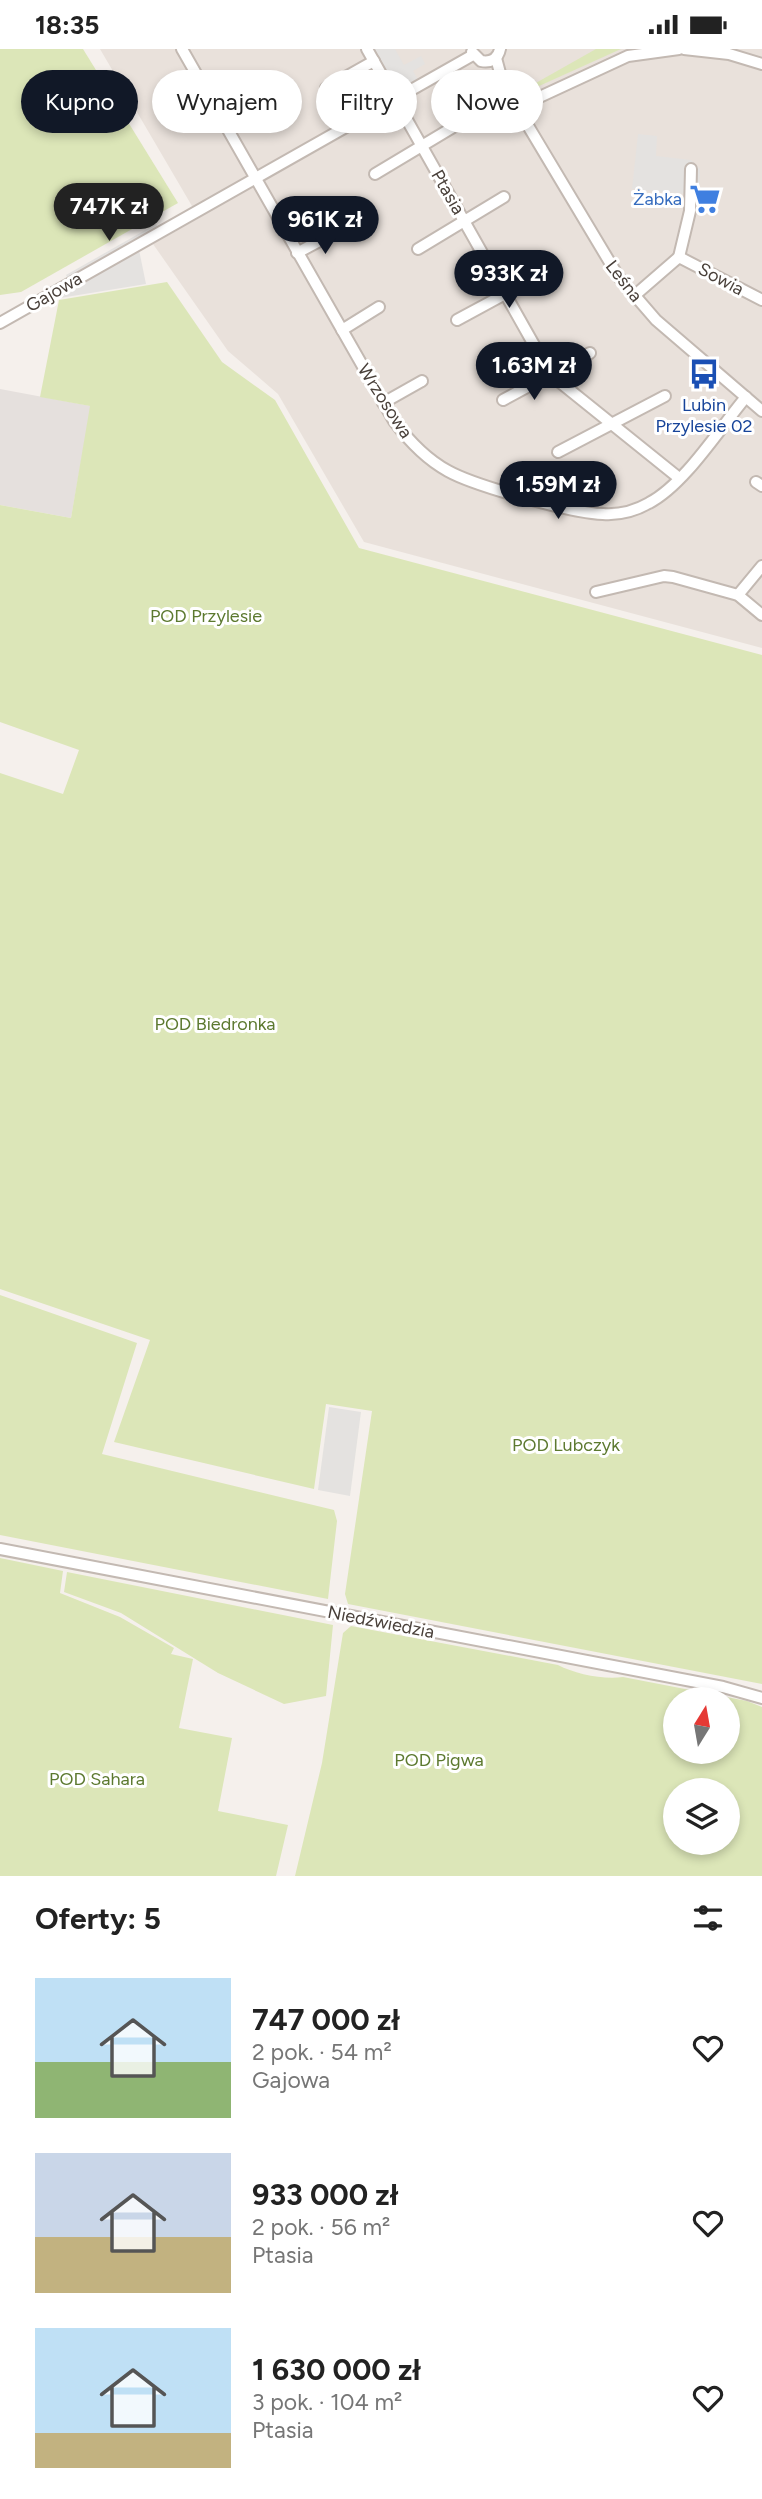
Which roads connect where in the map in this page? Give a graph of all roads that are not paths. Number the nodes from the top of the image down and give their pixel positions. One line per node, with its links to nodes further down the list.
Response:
1 (182, 49): 8 (street, Wrzosowa)
2 (367, 49): 6 (street, Ptasia)
3 (682, 49): 7 (street); 12 (street)
4 (472, 52): 5 (street); 11 (street, Gajowa)
5 (494, 56)
6 (374, 61): 9 (street); 10 (street, Ptasia)
7 (762, 64)
8 (194, 70)
9 (358, 70)
10 (379, 70)
11 (417, 85)
12 (543, 95)
13 (230, 133): 21 (street, Wrzosowa)
14 (334, 133): 21 (street, Gajowa)
15 (414, 133): 18 (street, Ptasia)
16 (443, 133): 18 (street)
17 (533, 133): 30 (street, Leśna)
18 (422, 146): 20 (street); 23 (street, Ptasia)
19 (691, 169): 27 (street, Sowia)
20 (375, 174)
21 (255, 178): 26 (street, Wrzosowa); 34 (street, Gajowa)
22 (504, 197): 23 (street)
23 (464, 221): 25 (street); 29 (street, Ptasia)
24 (338, 231): 26 (street)
25 (418, 249)
26 (298, 253): 35 (street, Wrzosowa)
27 (679, 257): 30 (street, Sowia); 31 (street, Sowia)
28 (544, 273): 29 (street)
29 (505, 295): 33 (street); 37 (street, Ptasia)
30 (634, 296): 40 (street, Leśna)
31 (762, 300)
32 (379, 307): 35 (street)
33 (457, 320)
34 (0, 323)
35 (341, 330): 42 (street, Wrzosowa)
36 (590, 353): 37 (street)
37 (551, 375): 41 (street); 44 (street, Ptasia)
38 (422, 381): 42 (street)
39 (665, 395): 44 (street)
40 (747, 397): 43 (street, Leśna); 46 (street, Wrzosowa)
41 (503, 400)
42 (383, 403): 46 (street, Wrzosowa)
43 (762, 411)
44 (612, 426): 45 (street); 46 (street, Ptasia)
45 (558, 452)
46 (679, 478)
47 (762, 566): 49 (street)
48 (596, 591): 49 (street)
49 (738, 595): 50 (street)
50 (762, 615)
51 (0, 1549): 52 (street, Niedźwiedzia)
52 (762, 1698)

